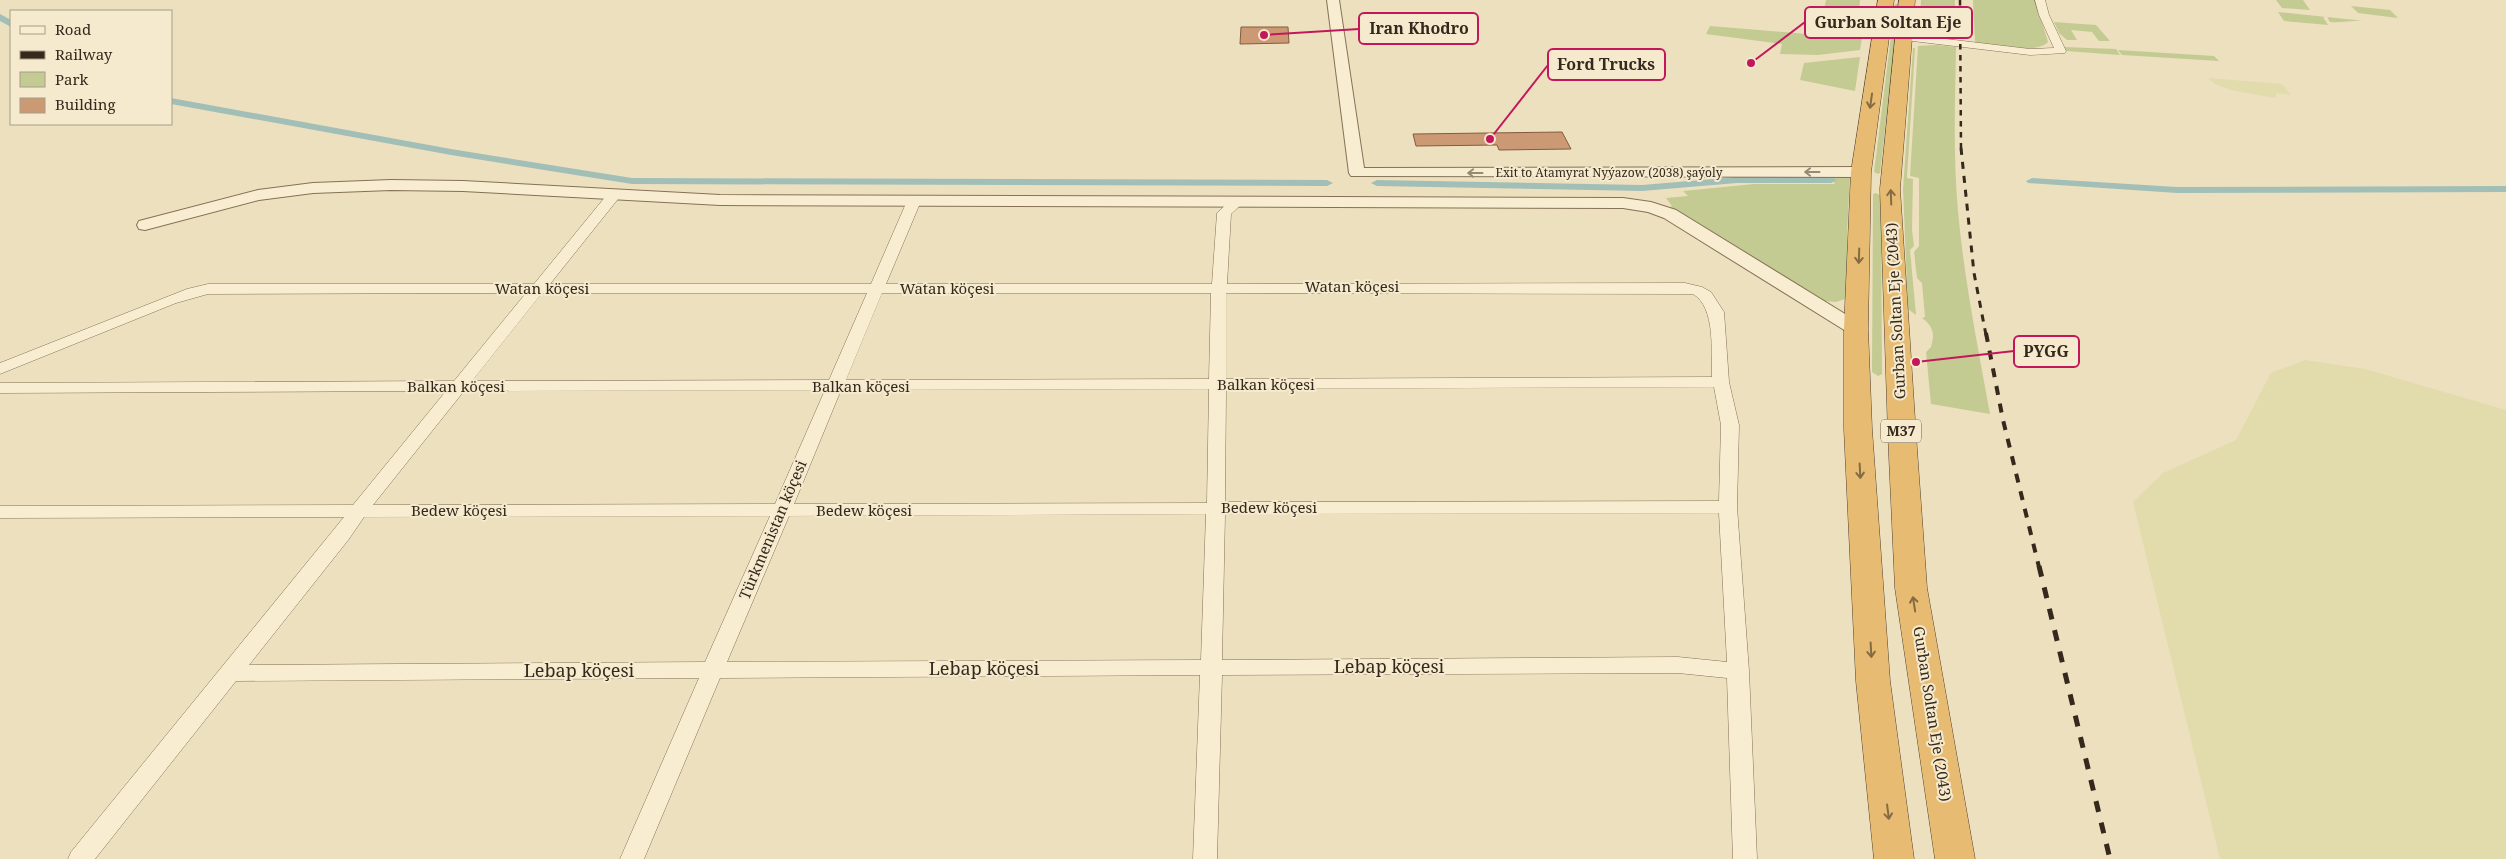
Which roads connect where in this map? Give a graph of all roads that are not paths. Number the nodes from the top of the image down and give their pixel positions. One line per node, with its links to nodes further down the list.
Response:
1 (1332, 0): 6 (street, Exit to Atamyrat Nyýazow (2038) şaýoly, one-way to 1)
2 (1886, 0): 6 (highway, Gurban Soltan Eje (2043) / M37, one-way to 6)
3 (1908, 0): 5 (highway, Gurban Soltan Eje (2043) / M37)
4 (2040, 0): 5 (street)
5 (1904, 37): 17 (highway, Gurban Soltan Eje (2043) / M37, one-way to 5)
6 (1861, 172): 14 (highway, Gurban Soltan Eje (2043) / M37, one-way to 14)
7 (614, 194): 8 (street); 10 (street); 12 (street)
8 (914, 201): 9 (street); 13 (street, Türkmenistan köçesi)
9 (1237, 202): 11 (street); 14 (street)
10 (145, 226)
11 (1219, 286): 13 (street, Watan köçesi); 18 (street, Watan köçesi); 19 (street)
12 (537, 289): 13 (street, Watan köçesi); 15 (street, Watan köçesi); 20 (street)
13 (876, 289): 21 (street, Türkmenistan köçesi)
14 (1856, 329): 16 (highway, Gurban Soltan Eje (2043) / M37)
15 (0, 369)
16 (1859, 372): 17 (highway); 23 (highway, Gurban Soltan Eje (2043) / M37)
17 (1900, 380): 24 (highway, Gurban Soltan Eje (2043) / M37)
18 (1721, 382): 19 (street, Balkan köçesi); 25 (street)
19 (1216, 385): 21 (street, Balkan köçesi); 26 (street)
20 (459, 387): 21 (street, Balkan köçesi); 22 (street, Balkan köçesi); 27 (street)
21 (834, 387): 28 (street, Türkmenistan köçesi)
22 (0, 388)
23 (1858, 429): 24 (highway); 38 (highway, Gurban Soltan Eje (2043) / M37, one-way to 38)
24 (1902, 435): 39 (highway, Gurban Soltan Eje (2043) / M37, one-way to 24)
25 (1728, 507): 26 (street, Bedew köçesi); 32 (street)
26 (1216, 508): 28 (street, Bedew köçesi); 30 (street)
27 (358, 511): 28 (street, Bedew köçesi); 29 (street, Bedew köçesi); 33 (street)
28 (782, 511): 31 (street, Türkmenistan köçesi)
29 (0, 512)
30 (1210, 668): 31 (street, Lebap köçesi); 32 (street, Lebap köçesi); 36 (street)
31 (714, 670): 33 (street, Lebap köçesi); 35 (street, Türkmenistan köçesi)
32 (1738, 671): 37 (street)
33 (230, 673): 34 (street)
34 (80, 859)
35 (632, 859)
36 (1205, 859)
37 (1745, 859)
38 (1894, 859)
39 (1955, 859)

